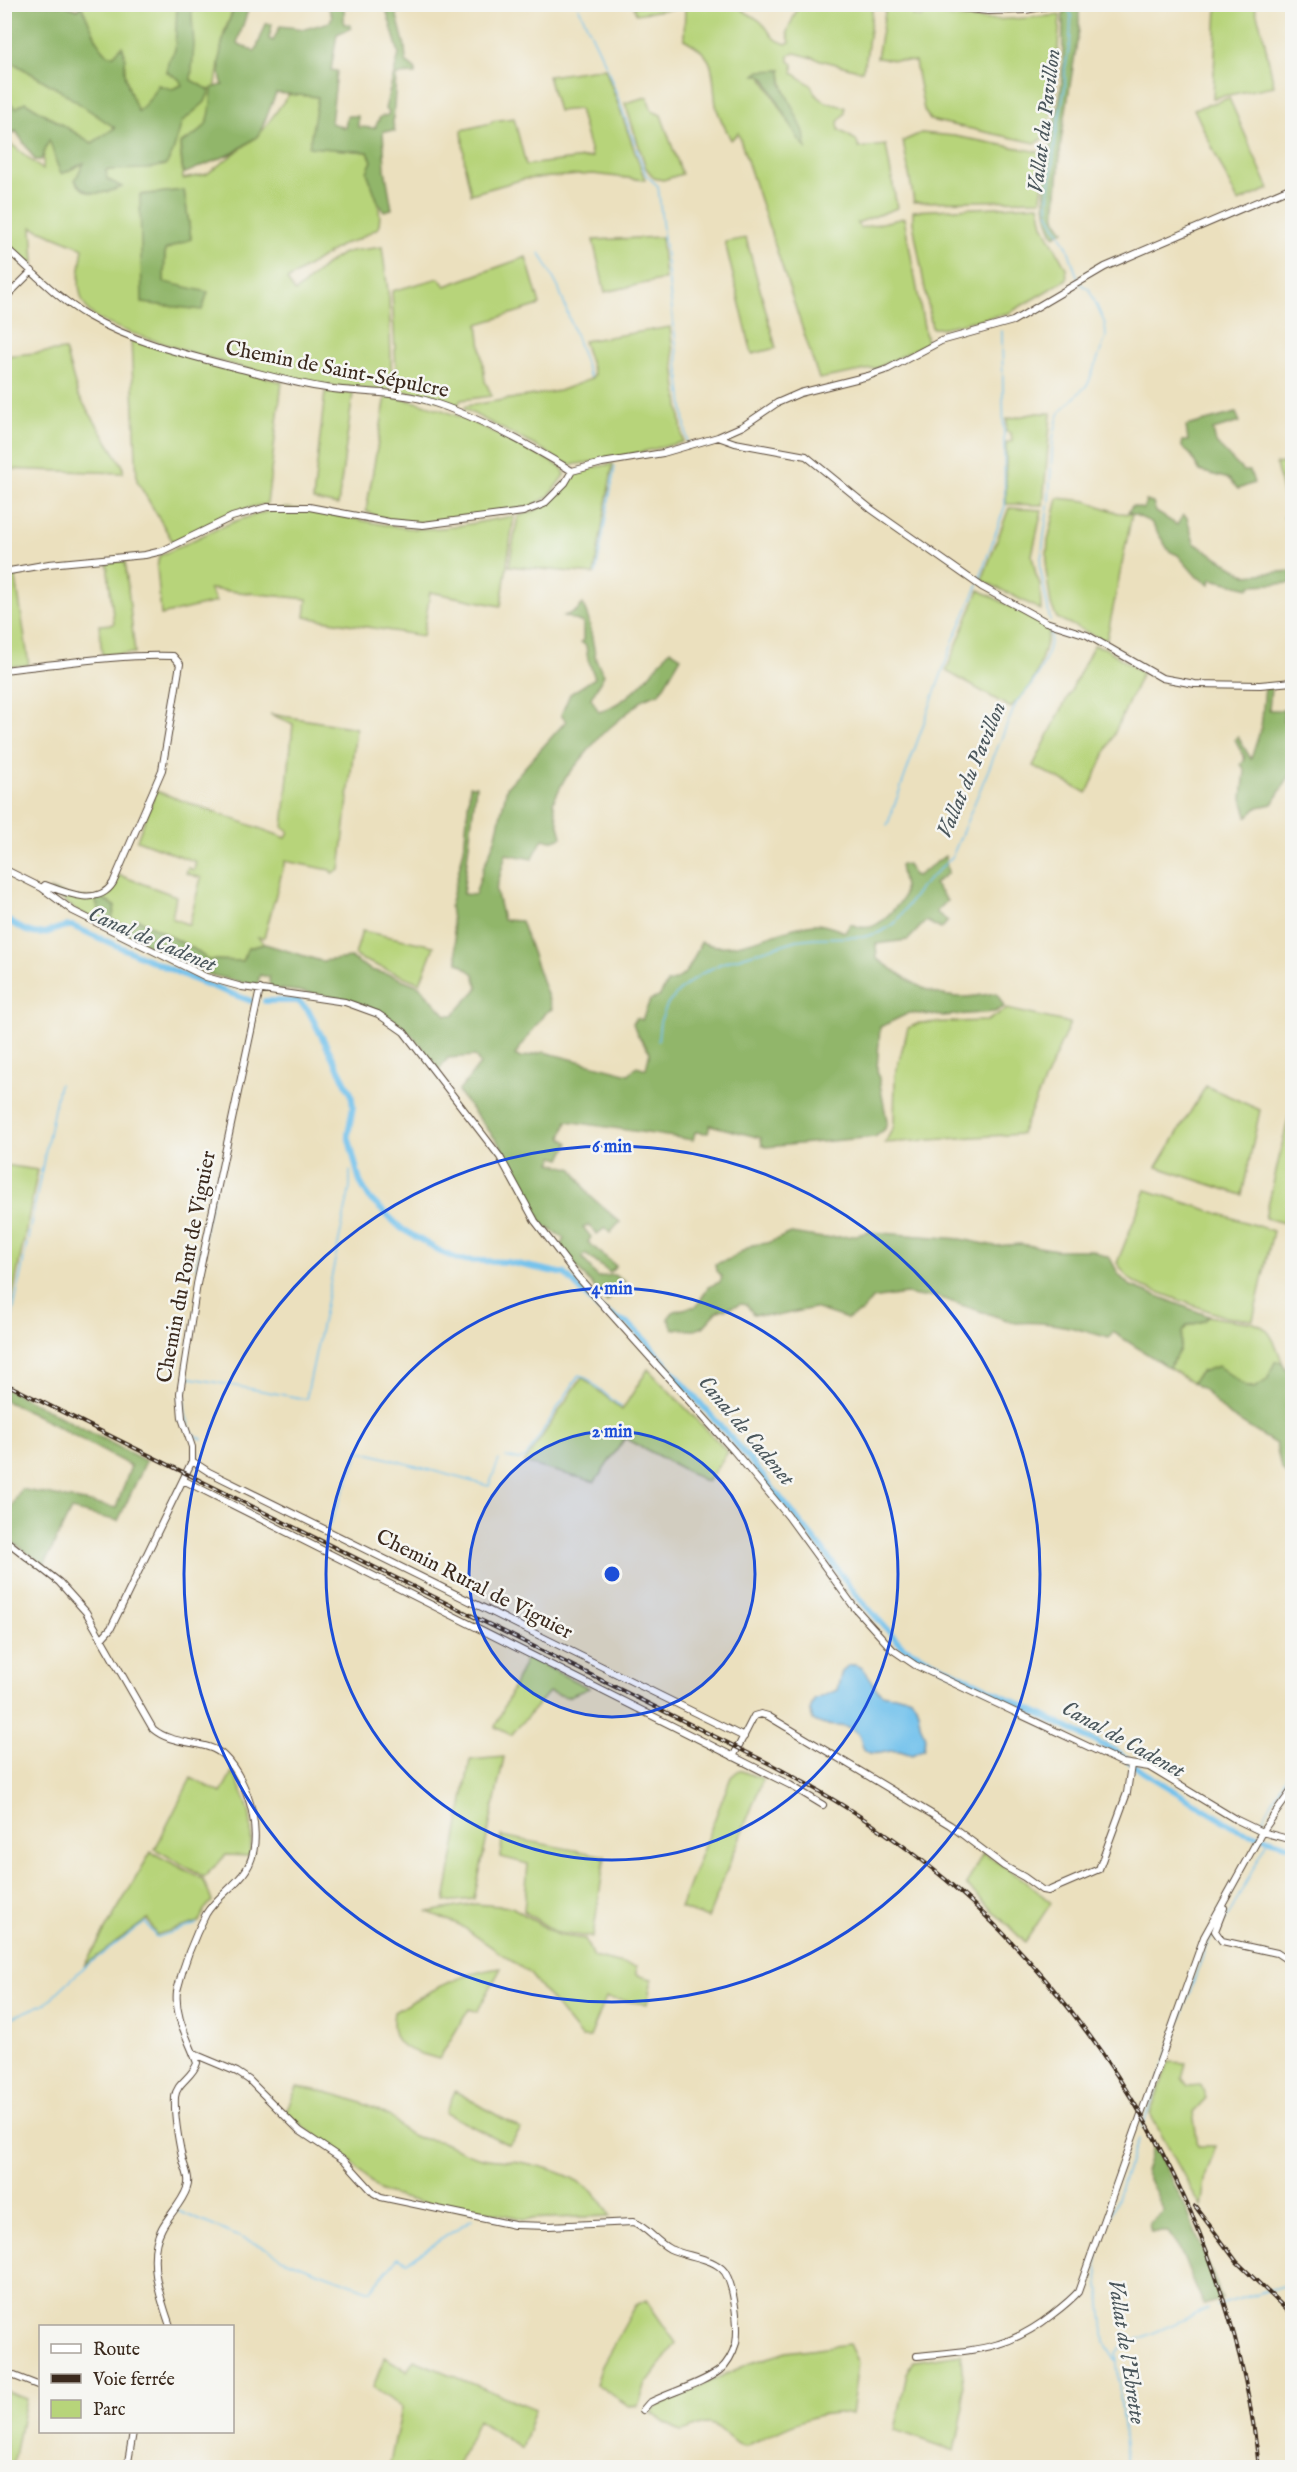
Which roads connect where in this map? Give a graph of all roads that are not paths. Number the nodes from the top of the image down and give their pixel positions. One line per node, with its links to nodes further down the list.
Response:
1 (921, 4): 2 (street)
2 (1060, 4)
3 (1293, 187): 7 (street)
4 (4, 246): 5 (street, Chemin de Saint-Sépulcre)
5 (32, 271): 6 (street); 8 (street, Chemin de Saint-Sépulcre)
6 (4, 299)
7 (718, 437): 8 (street); 11 (street)
8 (572, 471): 9 (street)
9 (4, 572)
10 (4, 670): 13 (street)
11 (1293, 682)
12 (4, 869): 13 (street)
13 (42, 888): 14 (street)
14 (260, 989): 15 (street, Chemin du Pont de Viguier); 21 (street)
15 (192, 1461): 16 (street); 19 (street, Chemin Rural de Viguier)
16 (183, 1480): 18 (street); 20 (street)
17 (4, 1539): 18 (street)
18 (102, 1638): 28 (street)
19 (744, 1737): 20 (street); 21 (street)
20 (733, 1758): 23 (street)
21 (1132, 1766): 24 (street)
22 (1293, 1790): 24 (street)
23 (824, 1805)
24 (1261, 1836): 25 (street); 26 (street)
25 (1293, 1840)
26 (1229, 1894): 27 (street); 30 (street)
27 (1293, 1963)
28 (194, 2054): 29 (street); 33 (street)
29 (171, 2325)
30 (917, 2356)
31 (4, 2372): 32 (street)
32 (39, 2386)
33 (643, 2410)
34 (133, 2433): 35 (street)
35 (127, 2468)

